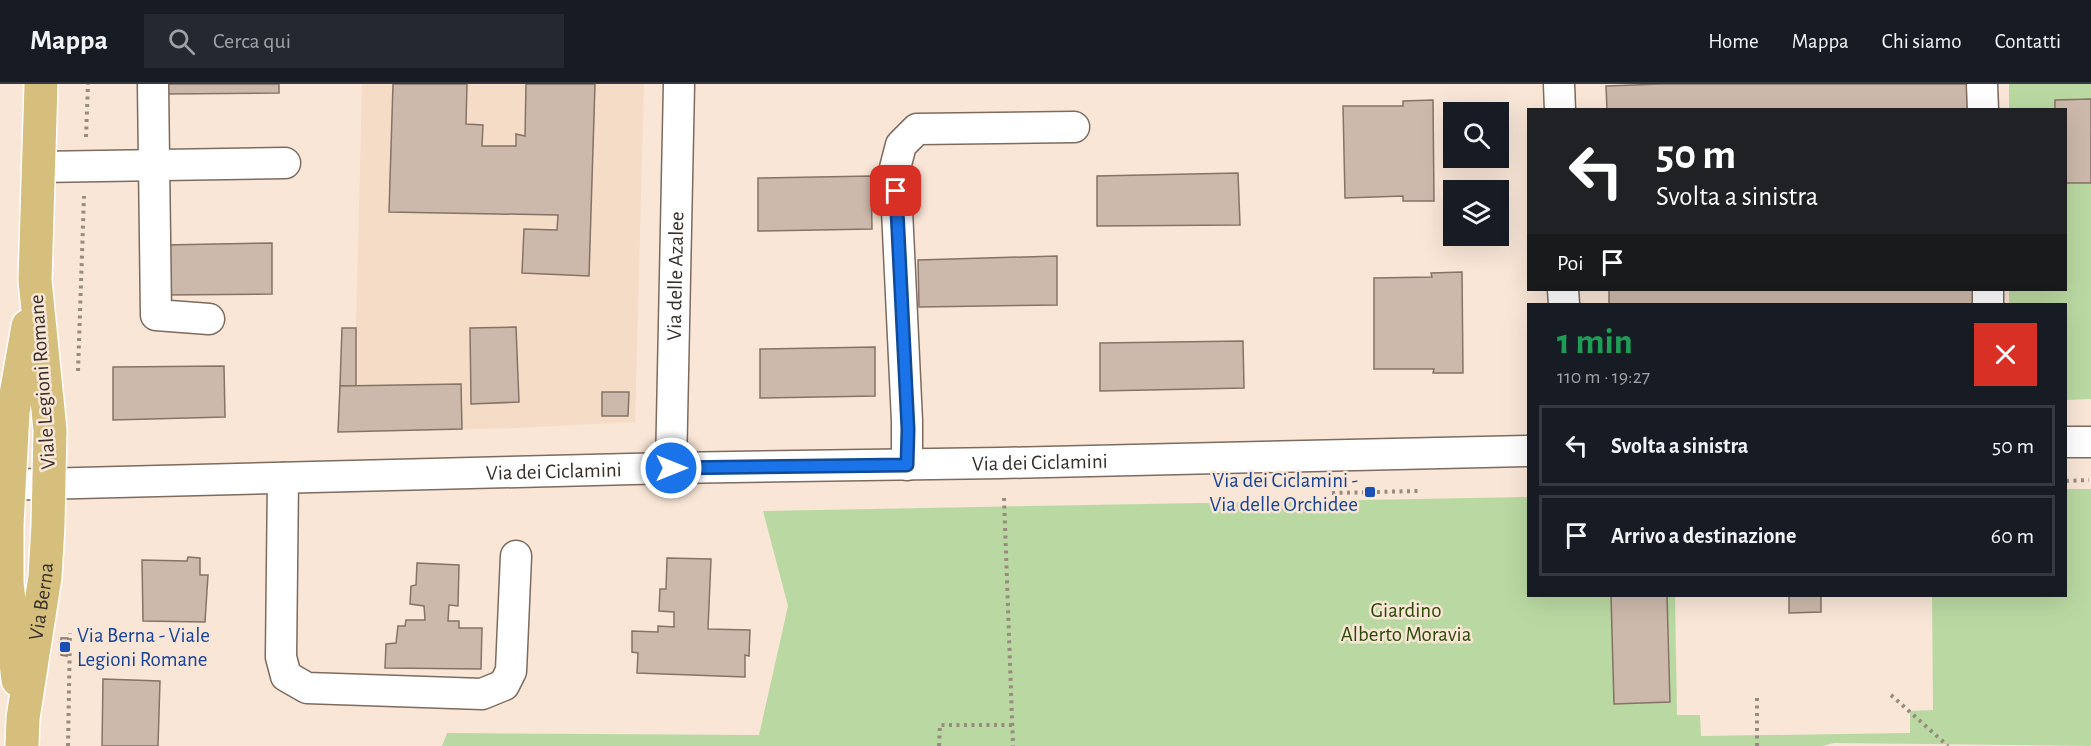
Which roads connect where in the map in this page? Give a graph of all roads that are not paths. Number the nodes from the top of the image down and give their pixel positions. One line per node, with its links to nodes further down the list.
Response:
1 (41, 84): 11 (main road, Viale Legioni Romane)
2 (153, 84): 10 (street)
3 (679, 84): 18 (street, Via delle Azalee)
4 (1559, 84): 6 (street)
5 (1982, 84): 7 (street)
6 (1560, 108)
7 (1983, 108)
8 (1074, 127): 17 (street)
9 (285, 163): 10 (street)
10 (153, 166): 11 (street); 13 (street)
11 (39, 167): 12 (main road, Viale Legioni Romane)
12 (36, 280): 20 (main road, Viale Legioni Romane); 21 (main road, Viale Legioni Romane)
13 (209, 319)
14 (2067, 442): 15 (street)
15 (2091, 442)
16 (1527, 451): 17 (street, Via dei Ciclamini)
17 (907, 465): 18 (street, Via dei Ciclamini)
18 (671, 468): 19 (street, Via dei Ciclamini)
19 (283, 478): 20 (street, Via dei Ciclamini); 22 (street)
20 (49, 484): 21 (street, Via dei Ciclamini); 23 (main road, Via Berna)
21 (5, 485): 23 (main road, Via Berna)
22 (516, 556)
23 (23, 732)

